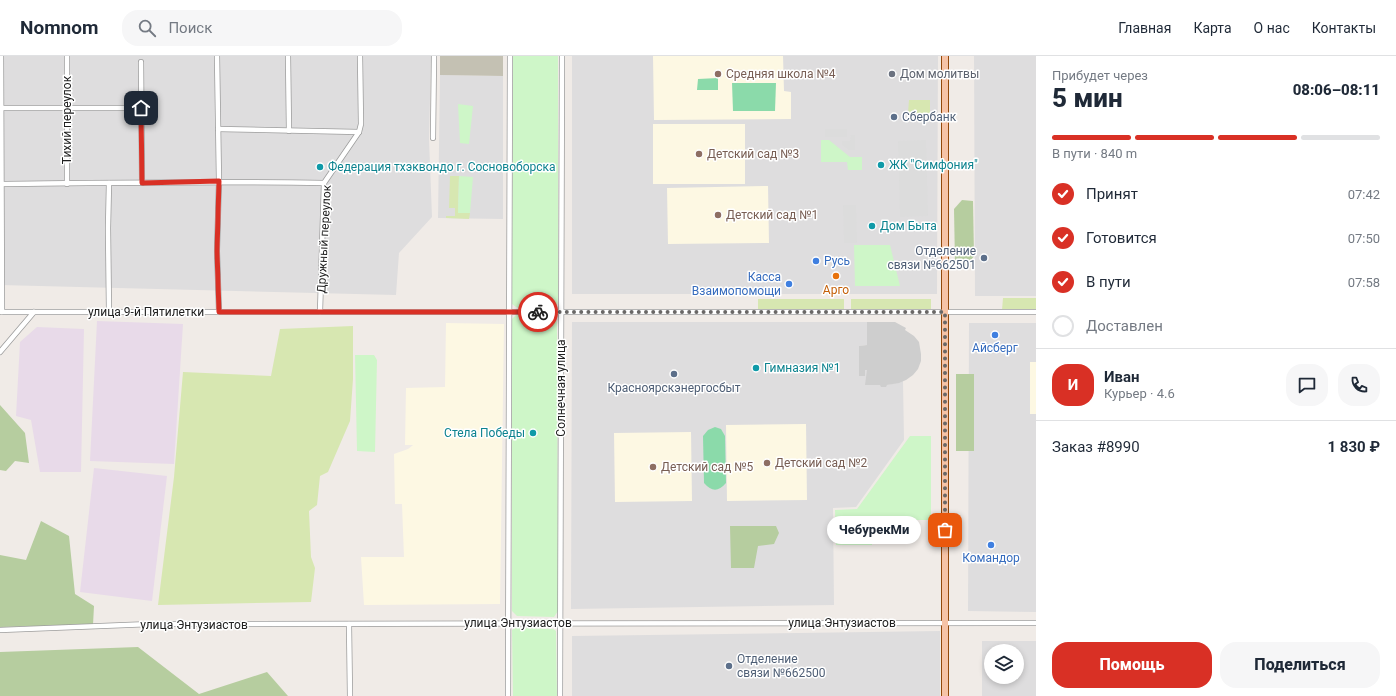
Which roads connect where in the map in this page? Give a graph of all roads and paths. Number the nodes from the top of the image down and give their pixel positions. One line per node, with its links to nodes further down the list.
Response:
1 (1, 56): 11 (street)
2 (67, 56): 13 (street, Тихий переулок)
3 (217, 56): 15 (street)
4 (288, 56): 16 (street)
5 (360, 56): 17 (street, Дружный переулок)
6 (434, 56): 18 (street)
7 (510, 56): 30 (street)
8 (562, 56): 31 (street, Солнечная улица)
9 (945, 56): 32 (main road)
10 (141, 62): 14 (street)
11 (0, 102): 12 (street)
12 (1, 108): 13 (street); 22 (street)
13 (67, 108): 14 (street); 23 (street, Тихий переулок)
14 (141, 108): 20 (street)
15 (218, 129): 16 (street); 19 (street)
16 (289, 131): 17 (street)
17 (359, 132): 21 (street, Дружный переулок)
18 (433, 138)
19 (219, 181): 20 (street); 21 (street); 28 (street)
20 (142, 183): 24 (street)
21 (324, 183): 29 (street, Дружный переулок)
22 (1, 184): 23 (street); 25 (street)
23 (67, 184): 24 (street)
24 (109, 184): 27 (street)
25 (1, 312): 26 (street, улица 9-й Пятилетки)
26 (34, 312): 27 (street, улица 9-й Пятилетки); 34 (street)
27 (109, 312): 28 (street, улица 9-й Пятилетки)
28 (219, 312): 29 (street, улица 9-й Пятилетки)
29 (320, 312): 30 (street, улица 9-й Пятилетки)
30 (509, 312): 31 (street, улица 9-й Пятилетки); 39 (street)
31 (561, 312): 32 (street, улица 9-й Пятилетки); 35 (street, Солнечная улица)
32 (945, 312): 33 (street, улица 9-й Пятилетки); 36 (main road)
33 (1036, 312)
34 (0, 352)
35 (560, 623): 36 (street, улица Энтузиастов); 39 (street, улица Энтузиастов); 43 (street, Солнечная улица)
36 (945, 623): 37 (street, улица Энтузиастов); 44 (main road)
37 (1036, 623)
38 (350, 624): 39 (street, улица Энтузиастов); 40 (street, улица Энтузиастов); 41 (street)
39 (508, 624): 42 (street)
40 (0, 630)
41 (350, 696)
42 (508, 696)
43 (560, 696)
44 (945, 696)

